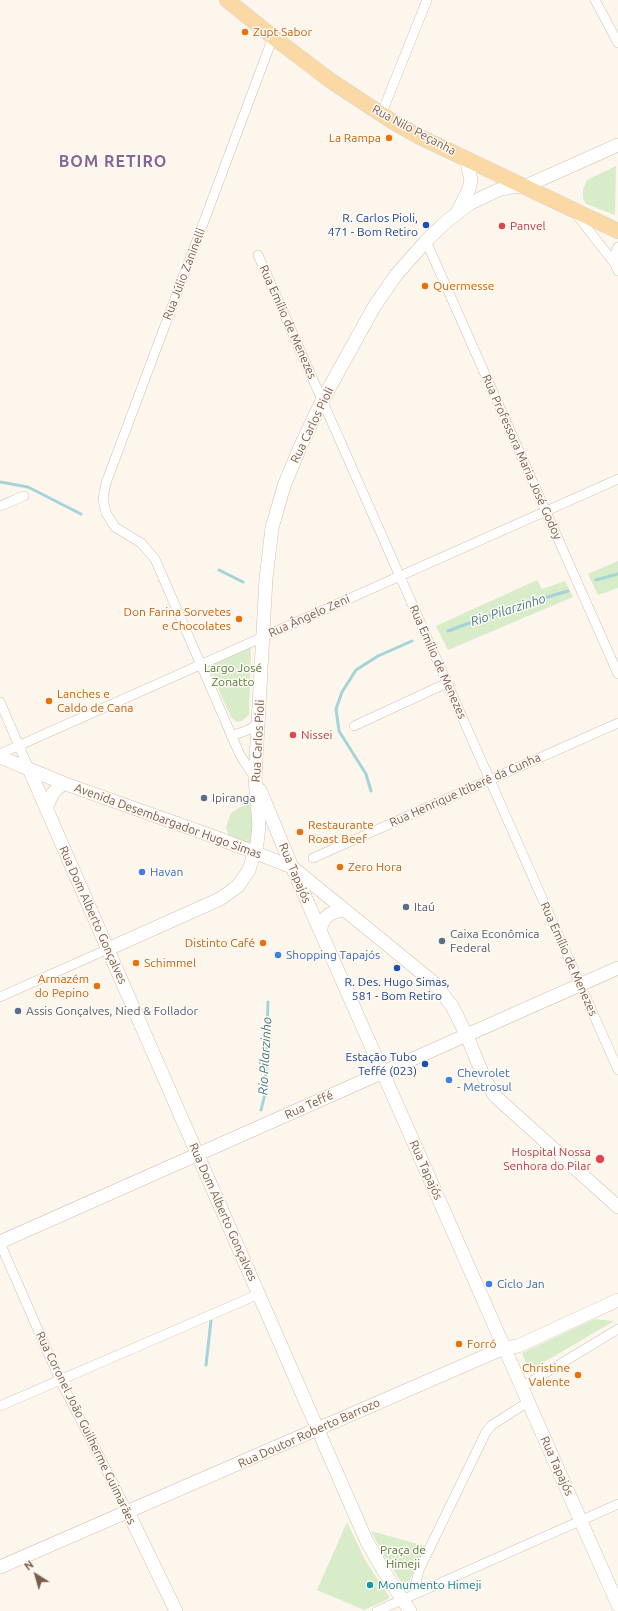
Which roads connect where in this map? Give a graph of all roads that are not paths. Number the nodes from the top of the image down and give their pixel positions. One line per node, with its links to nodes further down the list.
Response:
1 (227, 0): 4 (main road, Rua Nilo Peçanha)
2 (427, 0): 6 (street)
3 (595, 0): 5 (street)
4 (273, 37): 6 (main road, Rua Nilo Peçanha); 22 (street, Rua Júlio Zaninelli)
5 (618, 43)
6 (381, 114): 8 (main road, Rua Nilo Peçanha)
7 (618, 145): 9 (main road, Rua Carlos Pioli)
8 (466, 158): 9 (main road, Rua Nilo Peçanha); 11 (main road)
9 (526, 186): 10 (main road, Rua Nilo Peçanha); 11 (main road, Rua Carlos Pioli)
10 (573, 210): 12 (main road, Rua Nilo Peçanha); 16 (street)
11 (457, 213): 13 (main road, Rua Carlos Pioli)
12 (618, 231)
13 (426, 241): 17 (main road, Rua Carlos Pioli); 21 (street, Rua Professora Maria José Godoy)
14 (618, 247): 16 (street)
15 (258, 255): 17 (street, Rua Emílio de Menezes)
16 (617, 268)
17 (322, 401): 23 (street, Rua Emílio de Menezes); 24 (main road, Rua Carlos Pioli)
18 (618, 479): 21 (street, Rua Ângelo Zeni)
19 (24, 496): 20 (street)
20 (0, 506)
21 (546, 511): 23 (street, Rua Ângelo Zeni); 26 (street, Rua Professora Maria José Godoy)
22 (106, 513): 25 (street, Rua Tapajós)
23 (400, 576): 24 (street, Rua Ângelo Zeni); 27 (street, Rua Emílio de Menezes)
24 (263, 637): 25 (street, Rua Ângelo Zeni); 29 (main road, Rua Carlos Pioli)
25 (201, 664): 32 (street, Rua Tapajós); 33 (street, Rua Ângelo Zeni)
26 (618, 674)
27 (447, 683): 31 (street); 38 (street, Rua Emílio de Menezes)
28 (0, 702): 33 (street, Rua Dom Alberto Gonçalves)
29 (259, 722): 32 (street); 37 (main road, Rua Carlos Pioli)
30 (618, 722): 38 (street, Rua Henrique Itiberê da Cunha)
31 (354, 726)
32 (231, 736): 37 (street, Rua Tapajós)
33 (19, 745): 34 (street, Rua Ângelo Zeni); 36 (street, Rua Dom Alberto Gonçalves)
34 (0, 754)
35 (0, 757): 36 (main road, Avenida Desembargador Hugo Simas)
36 (29, 769): 39 (main road, Avenida Desembargador Hugo Simas); 40 (main road, Rua Dom Alberto Gonçalves)
37 (255, 778): 41 (main road, Rua Carlos Pioli); 43 (main road, Rua Tapajós)
38 (490, 779): 42 (street, Rua Henrique Itiberê da Cunha); 48 (street, Rua Emílio de Menezes)
39 (63, 783): 40 (main road); 41 (main road, Avenida Desembargador Hugo Simas)
40 (46, 808): 46 (main road, Rua Dom Alberto Gonçalves)
41 (255, 852): 43 (main road, Avenida Desembargador Hugo Simas); 46 (main road)
42 (313, 858)
43 (292, 867): 44 (main road, Avenida Desembargador Hugo Simas); 45 (main road, Rua Tapajós)
44 (345, 910): 45 (main road); 50 (main road, Avenida Desembargador Hugo Simas)
45 (320, 929): 52 (main road, Rua Tapajós)
46 (108, 949): 49 (street); 53 (main road, Rua Dom Alberto Gonçalves)
47 (618, 968): 48 (main road, Rua Teffé)
48 (581, 985): 50 (main road, Rua Teffé); 51 (street, Rua Emílio de Menezes)
49 (0, 997)
50 (466, 1036): 52 (main road, Rua Teffé); 54 (main road, Avenida Desembargador Hugo Simas)
51 (618, 1070)
52 (383, 1073): 53 (main road, Rua Teffé); 59 (main road, Rua Tapajós)
53 (198, 1155): 55 (main road, Rua Teffé); 56 (main road, Rua Dom Alberto Gonçalves)
54 (618, 1207)
55 (0, 1243): 60 (street, Rua Coronel João Guilherme Guimarães)
56 (259, 1294): 60 (street); 64 (main road, Rua Dom Alberto Gonçalves)
57 (618, 1300): 59 (main road, Rua Doutor Roberto Barrozo)
58 (618, 1329): 61 (street)
59 (504, 1348): 61 (main road, Rua Tapajós); 64 (main road, Rua Doutor Roberto Barrozo)
60 (60, 1380): 63 (street); 66 (street, Rua Coronel João Guilherme Guimarães)
61 (522, 1387): 62 (main road, Rua Tapajós)
62 (528, 1402): 67 (main road, Rua Tapajós); 69 (street)
63 (0, 1406)
64 (318, 1429): 66 (main road, Rua Doutor Roberto Barrozo); 70 (main road, Rua Dom Alberto Gonçalves)
65 (618, 1504): 67 (street)
66 (128, 1512): 68 (main road, Rua Doutor Roberto Barrozo); 72 (main road, Rua Coronel João Guilherme Guimarães)
67 (581, 1520): 69 (street); 71 (main road, Rua Tapajós)
68 (0, 1567)
69 (416, 1594): 70 (street)
70 (402, 1600): 73 (street); 74 (main road, Rua Dom Alberto Gonçalves)
71 (618, 1605)
72 (176, 1611)
73 (377, 1611)
74 (410, 1611)

